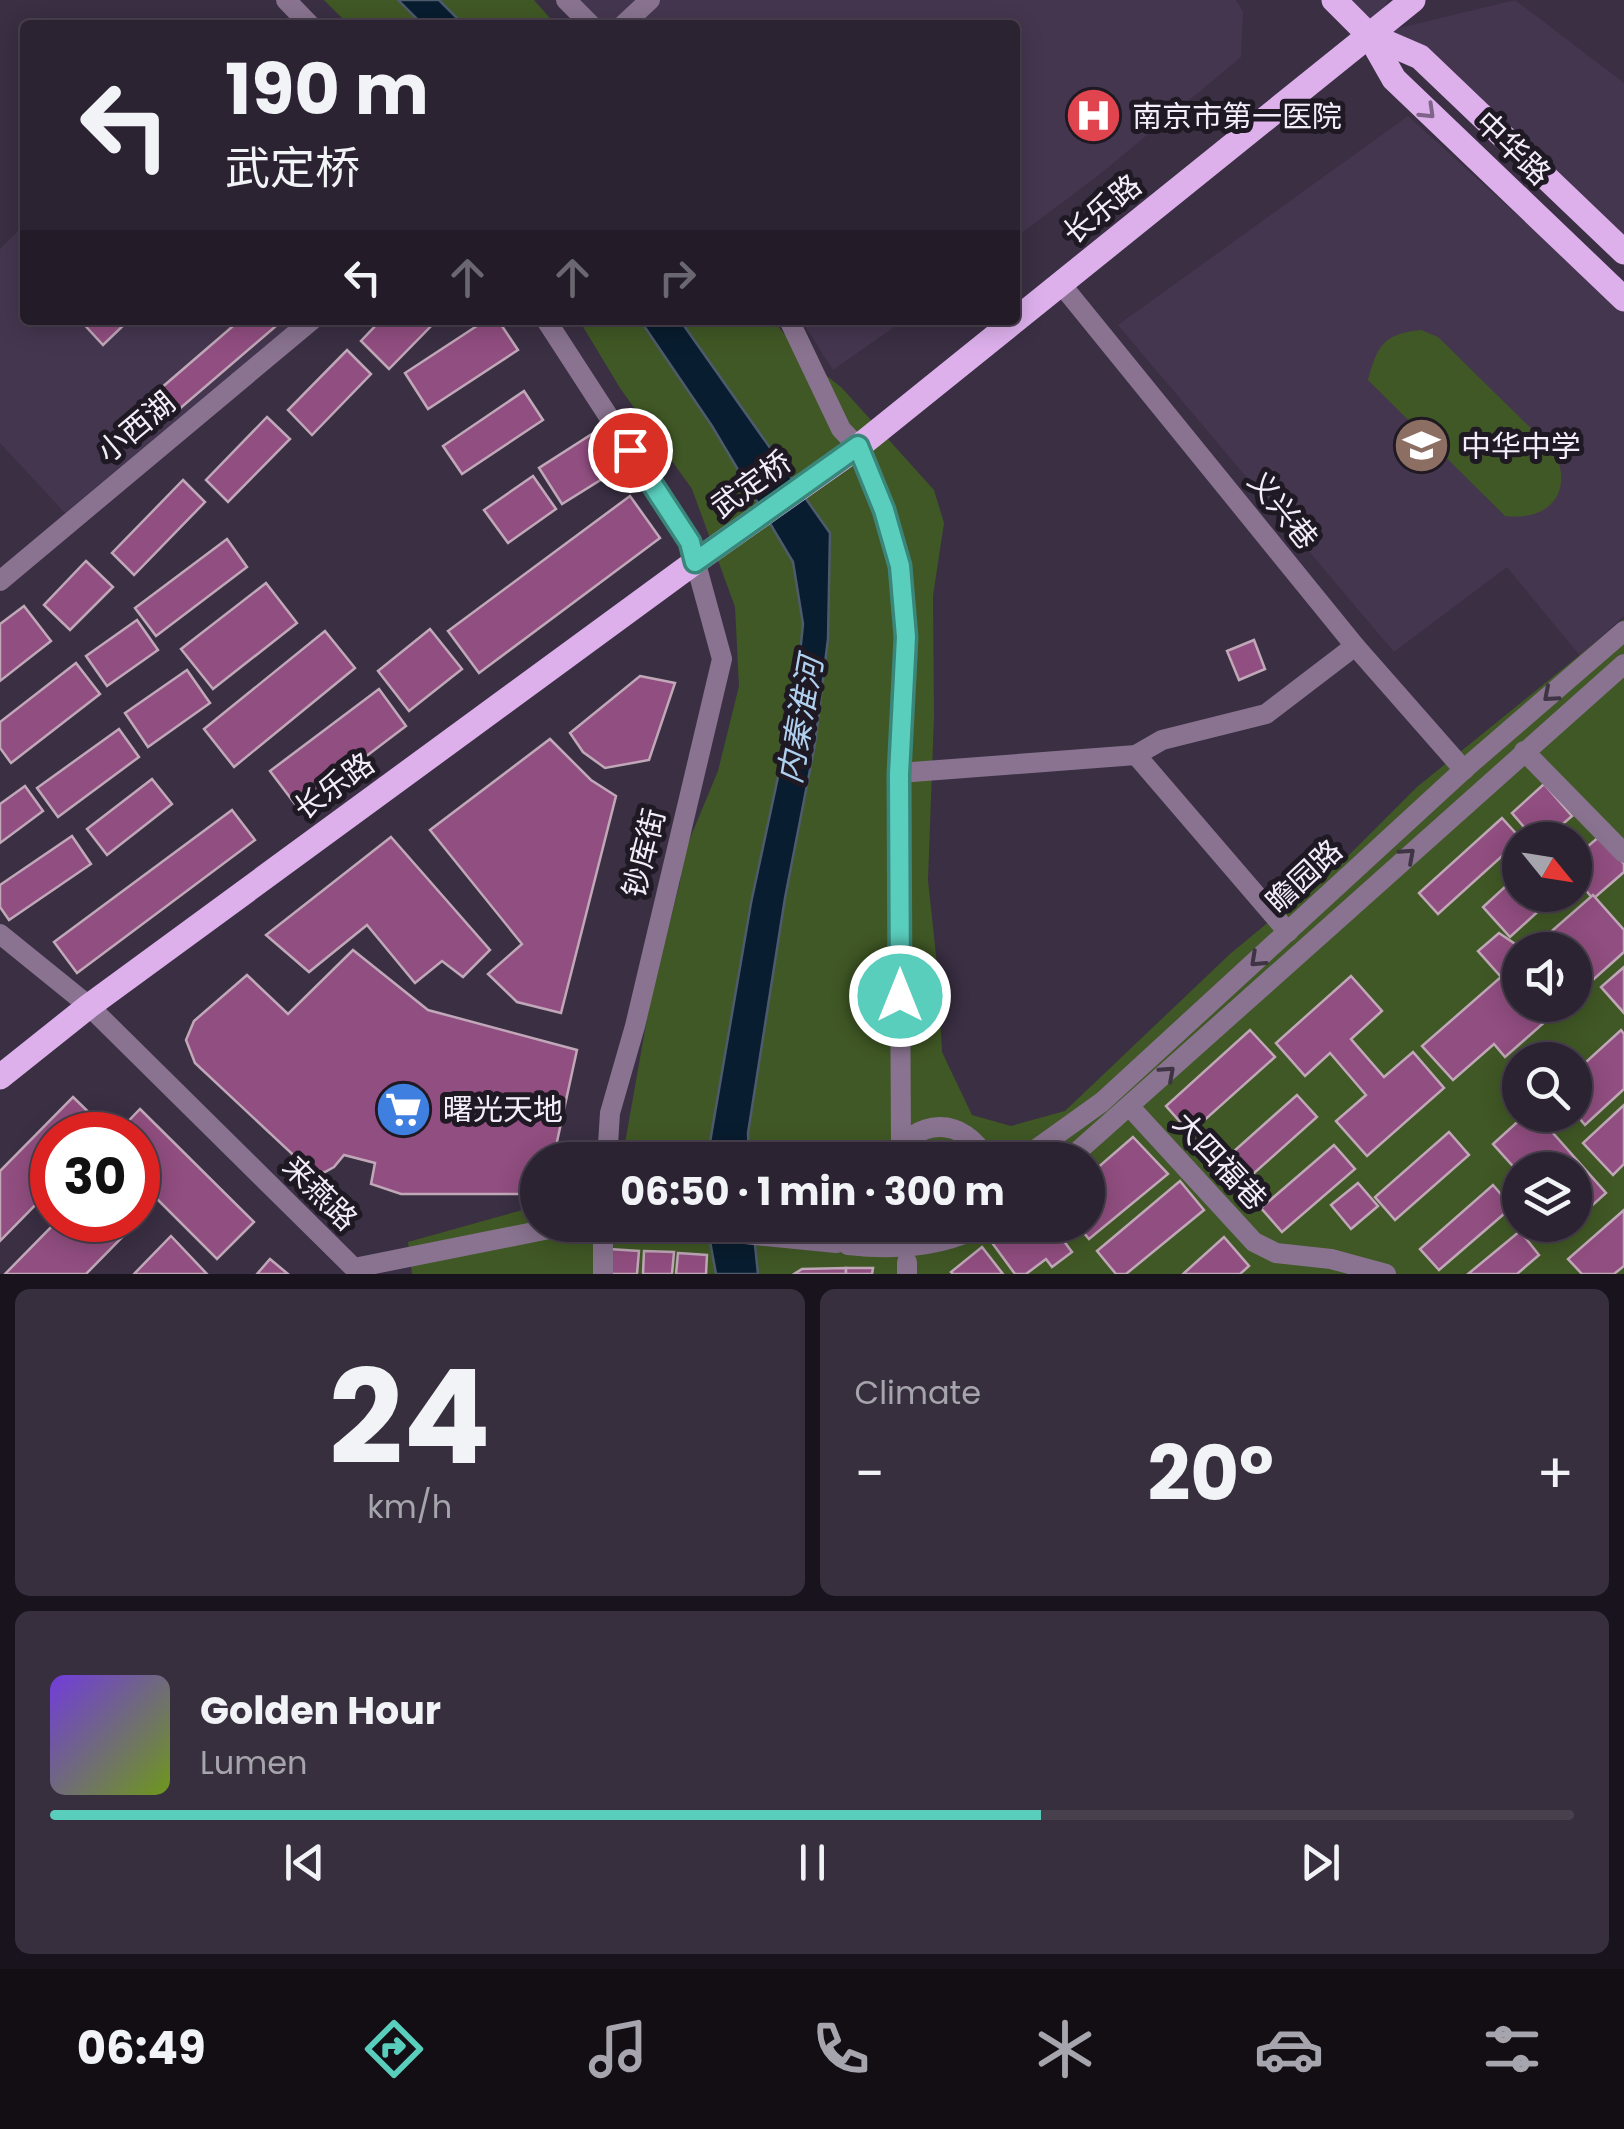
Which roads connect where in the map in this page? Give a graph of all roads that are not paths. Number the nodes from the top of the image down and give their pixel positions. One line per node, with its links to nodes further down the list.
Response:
1 (286, 0): 6 (street)
2 (566, 0): 7 (street)
3 (650, 0): 8 (street)
4 (1334, 0): 9 (main road, 中华路)
5 (1413, 0): 9 (main road, 长乐路)
6 (305, 20)
7 (586, 20)
8 (628, 20)
9 (1370, 35): 10 (main road, 中华路); 11 (main road, 长乐路); 12 (main road, 中华路, one-way to 12)
10 (1624, 252)
11 (1061, 284): 13 (main road, 长乐路); 23 (street, 义兴巷)
12 (1624, 299)
13 (1020, 314)
14 (306, 325): 21 (street, 小西湖)
15 (549, 325): 20 (street, 钞库街)
16 (792, 325): 18 (street)
17 (1005, 325): 18 (main road, 长乐路)
18 (849, 438): 19 (main road, 长乐路); 28 (street)
19 (830, 467): 20 (main road, 武定桥)
20 (703, 558): 35 (main road, 长乐路); 38 (street, 钞库街)
21 (0, 581)
22 (1624, 631): 27 (street, 瞻园路, one-way to 27)
23 (1355, 646): 26 (street); 27 (street, 义兴巷)
24 (1624, 664): 25 (street, 瞻园路)
25 (1524, 752): 29 (street, 瞻园路); 32 (street)
26 (1136, 755): 28 (street); 33 (street)
27 (1466, 768): 29 (street, 义兴巷); 30 (street, 瞻园路)
28 (899, 774): 39 (street)
29 (1487, 784): 31 (street, 瞻园路)
30 (1444, 788): 31 (street); 33 (street, 瞻园路)
31 (1460, 808): 37 (street, 瞻园路, one-way to 31)
32 (1624, 853)
33 (1288, 932): 42 (street, 瞻园路, one-way to 42)
34 (0, 934): 35 (street, 来燕路)
35 (88, 1006): 36 (main road, 长乐路); 50 (street, 来燕路)
36 (0, 1077)
37 (1130, 1108): 43 (street, 瞻园路); 52 (street, 大四福巷)
38 (608, 1142)
39 (896, 1142)
40 (906, 1142): 41 (street)
41 (975, 1142)
42 (1046, 1142)
43 (1089, 1142)
44 (520, 1236): 50 (street, 来燕路)
45 (603, 1242): 51 (street)
46 (810, 1242): 49 (street)
47 (844, 1242): 49 (street)
48 (933, 1242): 49 (street)
49 (836, 1244)
50 (356, 1271)
51 (603, 1274)
52 (1386, 1274)

